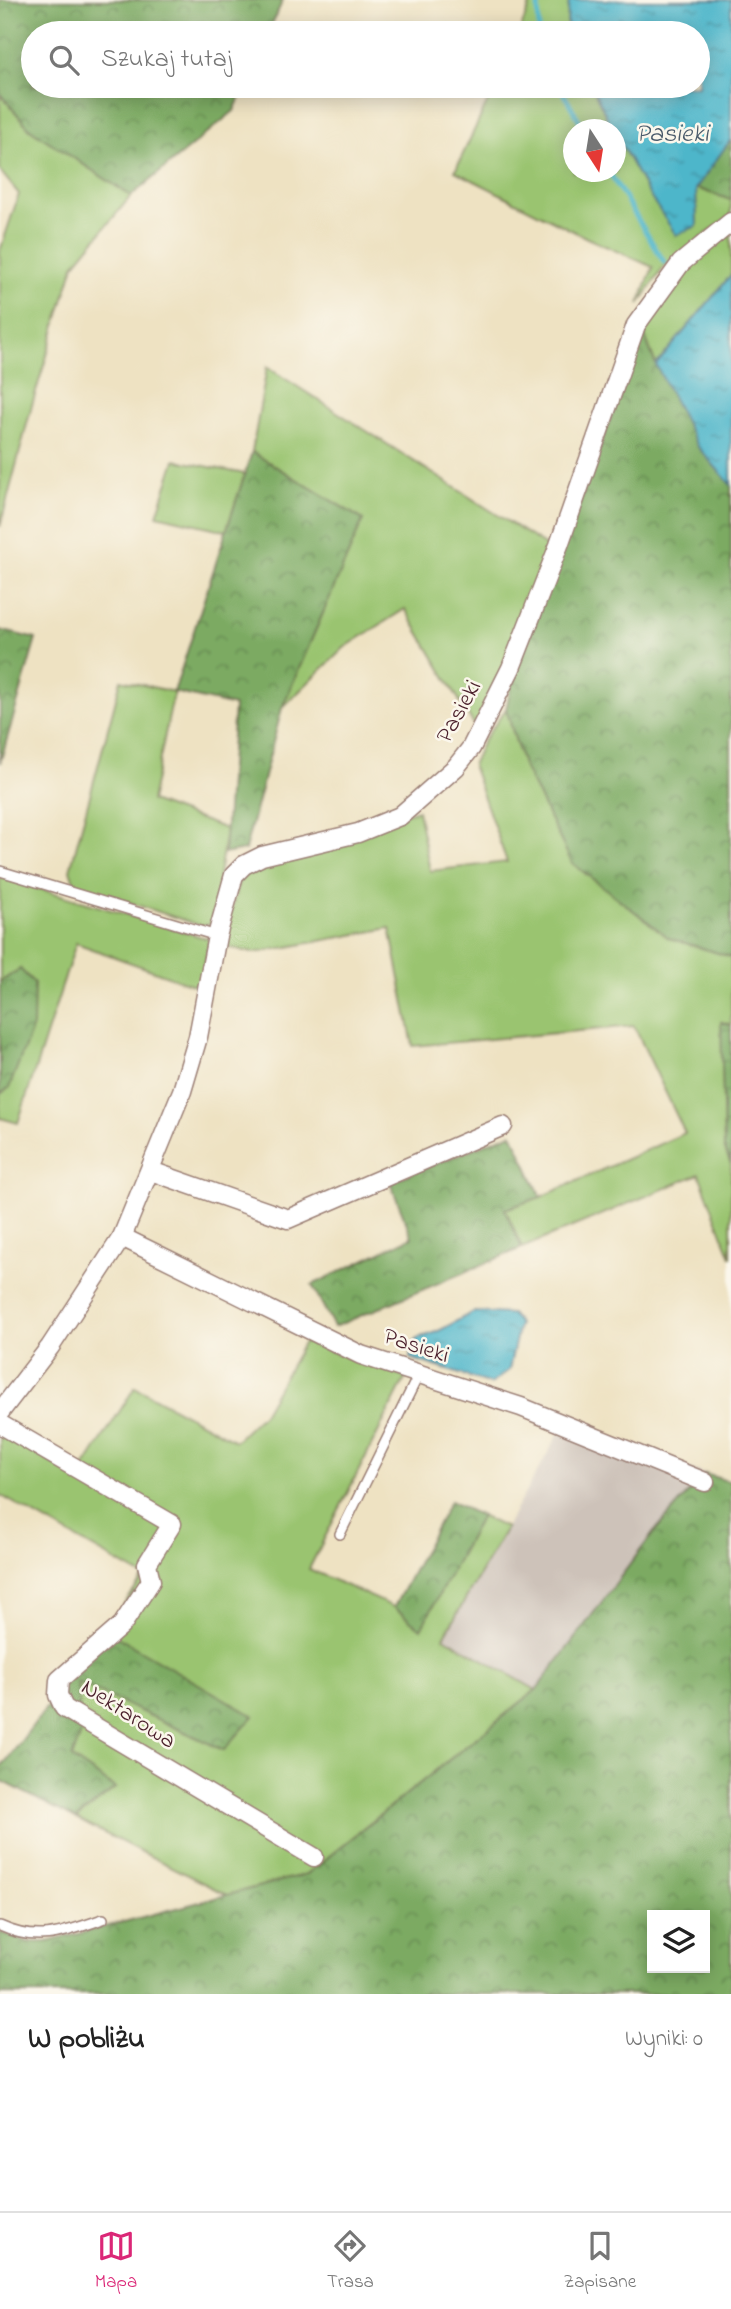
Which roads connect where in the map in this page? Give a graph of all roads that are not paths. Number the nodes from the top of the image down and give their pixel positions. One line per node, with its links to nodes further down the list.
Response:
1 (731, 222): 3 (street, Pasieki)
2 (0, 871): 3 (lane)
3 (217, 936): 5 (street, Pasieki)
4 (503, 1126): 5 (street)
5 (151, 1171): 6 (street, Pasieki)
6 (122, 1237): 7 (street, Pasieki); 8 (street, Pasieki)
7 (419, 1374): 10 (street, Pasieki); 11 (lane)
8 (0, 1412)
9 (0, 1424): 12 (street, Nektarowa)
10 (705, 1482)
11 (340, 1534)
12 (314, 1857)
13 (103, 1919): 14 (lane)
14 (0, 1926)

